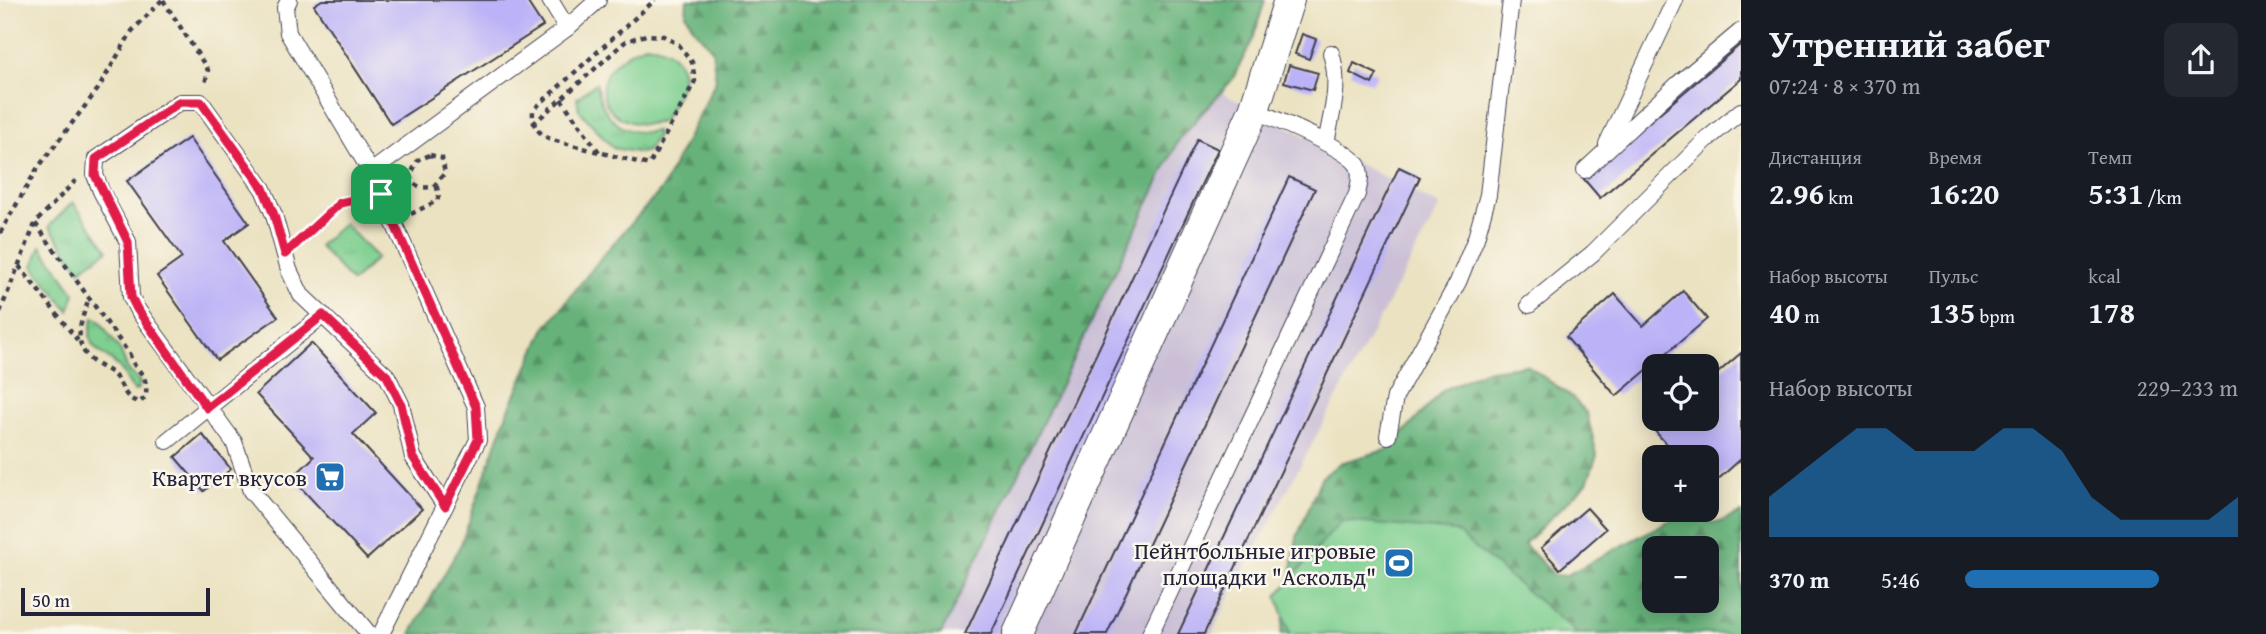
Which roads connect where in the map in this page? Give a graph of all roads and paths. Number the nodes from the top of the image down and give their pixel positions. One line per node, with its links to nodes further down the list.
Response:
1 (162, 0): 13 (path); 27 (path)
2 (289, 0): 22 (lane)
3 (550, 0): 9 (lane)
4 (598, 0): 9 (lane)
5 (654, 0): 16 (path)
6 (1289, 0): 14 (street)
7 (1511, 0): 36 (lane)
8 (1675, 0): 19 (lane)
9 (567, 28): 22 (lane)
10 (1741, 31): 19 (lane)
11 (1331, 53): 17 (lane)
12 (561, 99): 16 (path); 18 (path); 18 (path)
13 (201, 102): 20 (lane); 28 (lane)
14 (1254, 110): 17 (lane); 41 (street)
15 (1741, 111): 31 (lane)
16 (533, 124): 18 (path)
17 (1326, 143): 42 (lane)
18 (600, 152)
19 (1603, 153): 21 (lane)
20 (96, 159): 26 (path); 35 (lane)
21 (1585, 170)
22 (371, 172): 24 (lane)
23 (436, 184): 23 (path); 25 (path)
24 (381, 194): 28 (path); 38 (lane)
25 (404, 210)
26 (35, 223): 29 (path); 30 (path)
27 (0, 233)
28 (285, 254): 33 (lane)
29 (19, 266): 32 (path); 34 (path)
30 (89, 298): 34 (path); 34 (path)
31 (1529, 306)
32 (0, 312)
33 (323, 315): 35 (lane); 38 (lane)
34 (80, 342)
35 (207, 408): 37 (lane); 39 (lane)
36 (1388, 436)
37 (167, 441)
38 (445, 506): 40 (lane)
39 (369, 634)
40 (381, 634)
41 (1018, 634)
42 (1150, 634)

